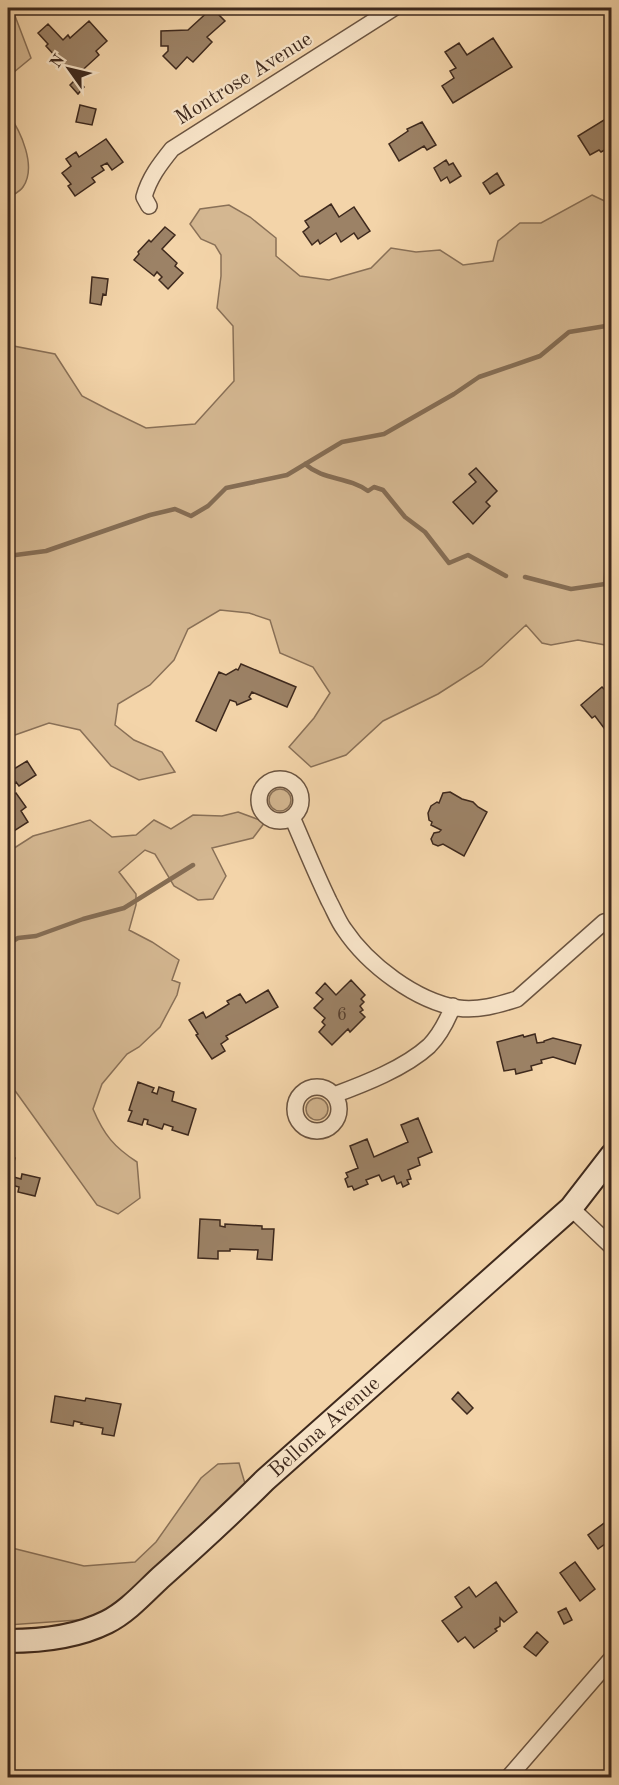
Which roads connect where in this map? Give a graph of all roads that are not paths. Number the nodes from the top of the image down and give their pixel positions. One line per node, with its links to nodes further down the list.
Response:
1 (394, 8): 2 (street, Montrose Avenue)
2 (149, 206)
3 (292, 817): 5 (street)
4 (612, 920): 5 (street)
5 (453, 1006): 6 (street)
6 (334, 1095)
7 (612, 1155): 8 (main road, Bellona Avenue)
8 (571, 1208): 9 (street); 10 (main road, Bellona Avenue)
9 (612, 1247)
10 (8, 1641)
11 (612, 1658): 12 (street)
12 (508, 1778)

